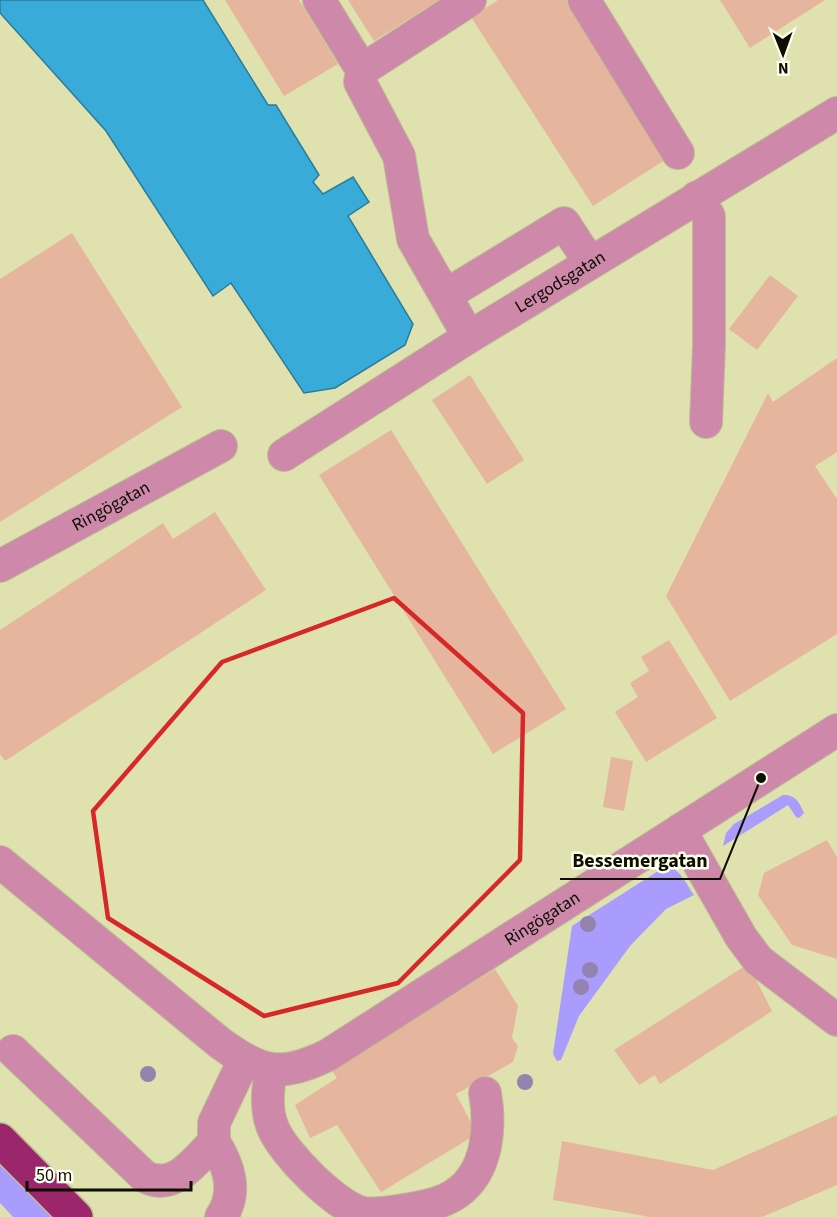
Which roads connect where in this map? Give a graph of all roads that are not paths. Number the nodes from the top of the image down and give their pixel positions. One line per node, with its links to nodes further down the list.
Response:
1 (319, 0): 4 (street)
2 (470, 0): 4 (street)
3 (584, 0): 6 (street)
4 (362, 70): 9 (street)
5 (837, 113): 7 (street, Lergodsgatan)
6 (678, 153)
7 (697, 196): 8 (street, Lergodsgatan); 11 (street)
8 (590, 263): 9 (street); 10 (street, Lergodsgatan)
9 (446, 295): 10 (street)
10 (469, 337): 13 (street, Lergodsgatan)
11 (706, 422)
12 (221, 446): 14 (street, Ringögatan)
13 (284, 455)
14 (0, 566)
15 (837, 730): 16 (street, Ringögatan)
16 (680, 830): 18 (street); 20 (street, Ringögatan)
17 (0, 862): 20 (street)
18 (837, 1020)
19 (13, 1051): 23 (street)
20 (257, 1065): 21 (street); 23 (street)
21 (486, 1093)
22 (0, 1140): 24 (highway)
23 (214, 1142): 25 (street)
24 (75, 1217)
25 (221, 1217)

